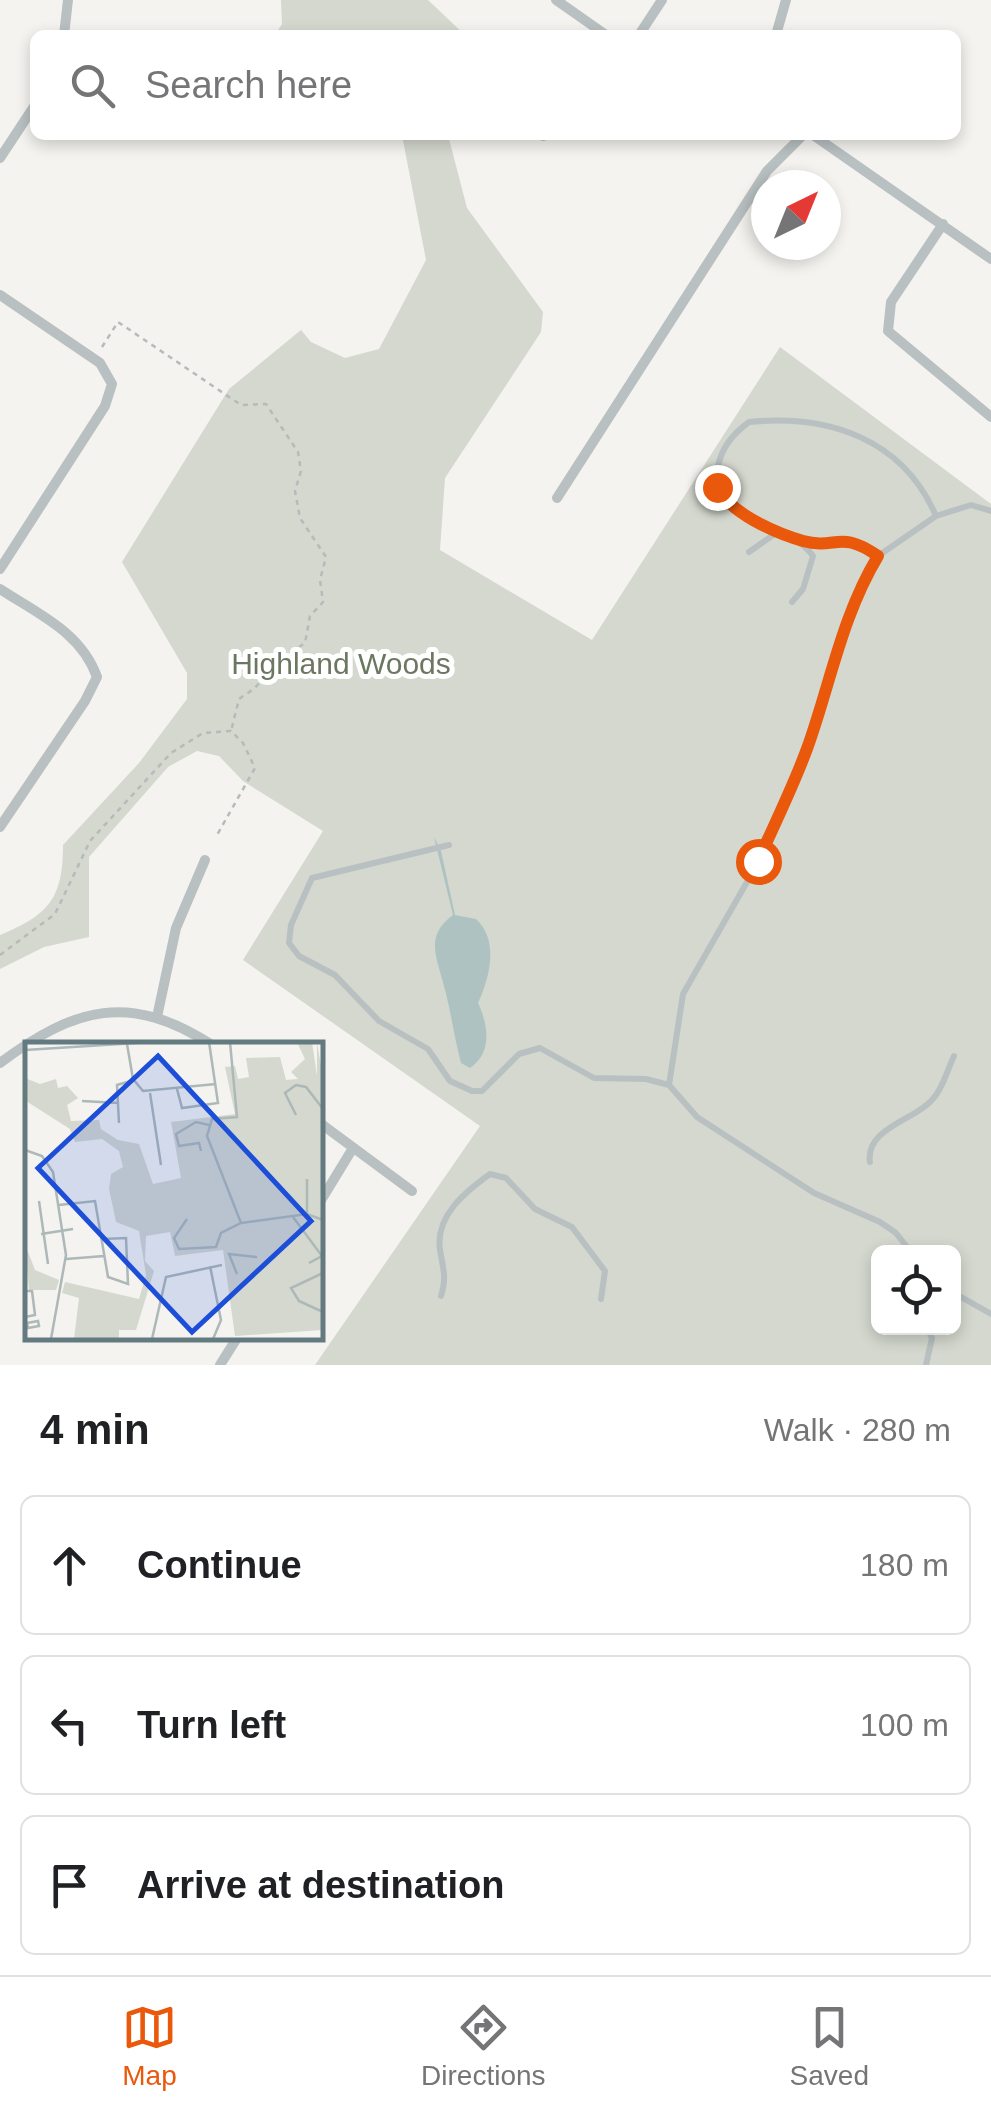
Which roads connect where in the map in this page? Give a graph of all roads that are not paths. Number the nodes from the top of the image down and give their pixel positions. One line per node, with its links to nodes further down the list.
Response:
1 (68, 0): 5 (street)
2 (556, 0): 6 (street)
3 (662, 0): 7 (street)
4 (782, 3): 8 (street)
5 (65, 30)
6 (599, 30)
7 (641, 30)
8 (777, 30)
9 (30, 113): 12 (street)
10 (798, 140): 17 (street)
11 (821, 140): 13 (street)
12 (0, 158)
13 (943, 224): 14 (street); 16 (street)
14 (991, 259)
15 (0, 295): 24 (street)
16 (991, 417)
17 (557, 498)
18 (991, 511): 19 (lane)
19 (936, 516): 20 (lane); 23 (lane)
20 (780, 530): 21 (lane); 22 (lane)
21 (802, 540): 23 (lane); 26 (lane)
22 (750, 552)
23 (878, 556): 36 (lane)
24 (0, 569)
25 (0, 590): 27 (street)
26 (792, 602)
27 (0, 827)
28 (449, 845): 36 (lane)
29 (205, 860): 30 (street)
30 (157, 1016): 31 (street); 32 (street)
31 (30, 1042)
32 (207, 1042)
33 (25, 1045): 35 (street)
34 (954, 1056): 39 (lane)
35 (0, 1062)
36 (669, 1085): 42 (lane)
37 (322, 1124): 38 (street)
38 (354, 1148): 40 (street); 41 (street)
39 (870, 1162)
40 (412, 1191)
41 (322, 1199)
42 (905, 1245)
43 (440, 1296): 45 (lane)
44 (961, 1297): 46 (lane)
45 (601, 1299)
46 (991, 1314)
47 (930, 1335): 50 (lane)
48 (236, 1340): 49 (street)
49 (220, 1365)
50 (926, 1365)

